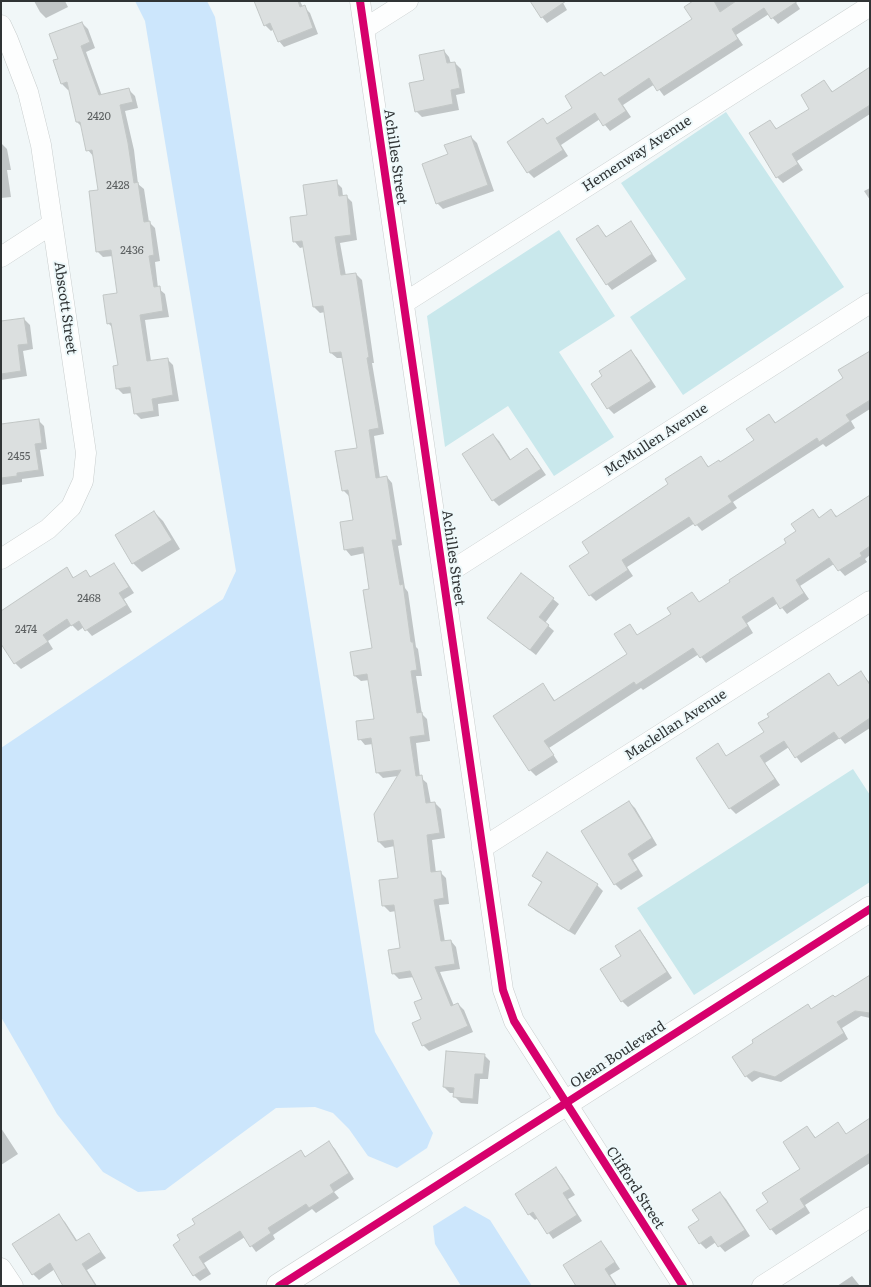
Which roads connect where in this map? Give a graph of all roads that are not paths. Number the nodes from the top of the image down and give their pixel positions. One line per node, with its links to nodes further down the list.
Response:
1 (360, 1): 5 (street, Achilles Street)
2 (408, 1): 5 (street)
3 (870, 6): 8 (street, Hemenway Avenue)
4 (1, 25): 6 (street, Abscott Street)
5 (364, 29): 8 (street, Achilles Street)
6 (52, 224): 7 (street); 10 (street, Abscott Street)
7 (1, 257)
8 (404, 303): 11 (street, Achilles Street)
9 (870, 304): 11 (street, McMullen Avenue)
10 (1, 560)
11 (443, 576): 13 (street, Achilles Street)
12 (870, 601): 13 (street, Maclellan Avenue)
13 (482, 848): 15 (street, Achilles Street)
14 (870, 909): 15 (street, Olean Boulevard)
15 (566, 1103): 18 (street, Olean Boulevard); 21 (street, Clifford Street)
16 (870, 1217): 22 (street)
17 (1, 1268): 19 (street)
18 (306, 1279): 20 (street, Olean Boulevard)
19 (12, 1286)
20 (279, 1286)
21 (683, 1286)
22 (762, 1286)

